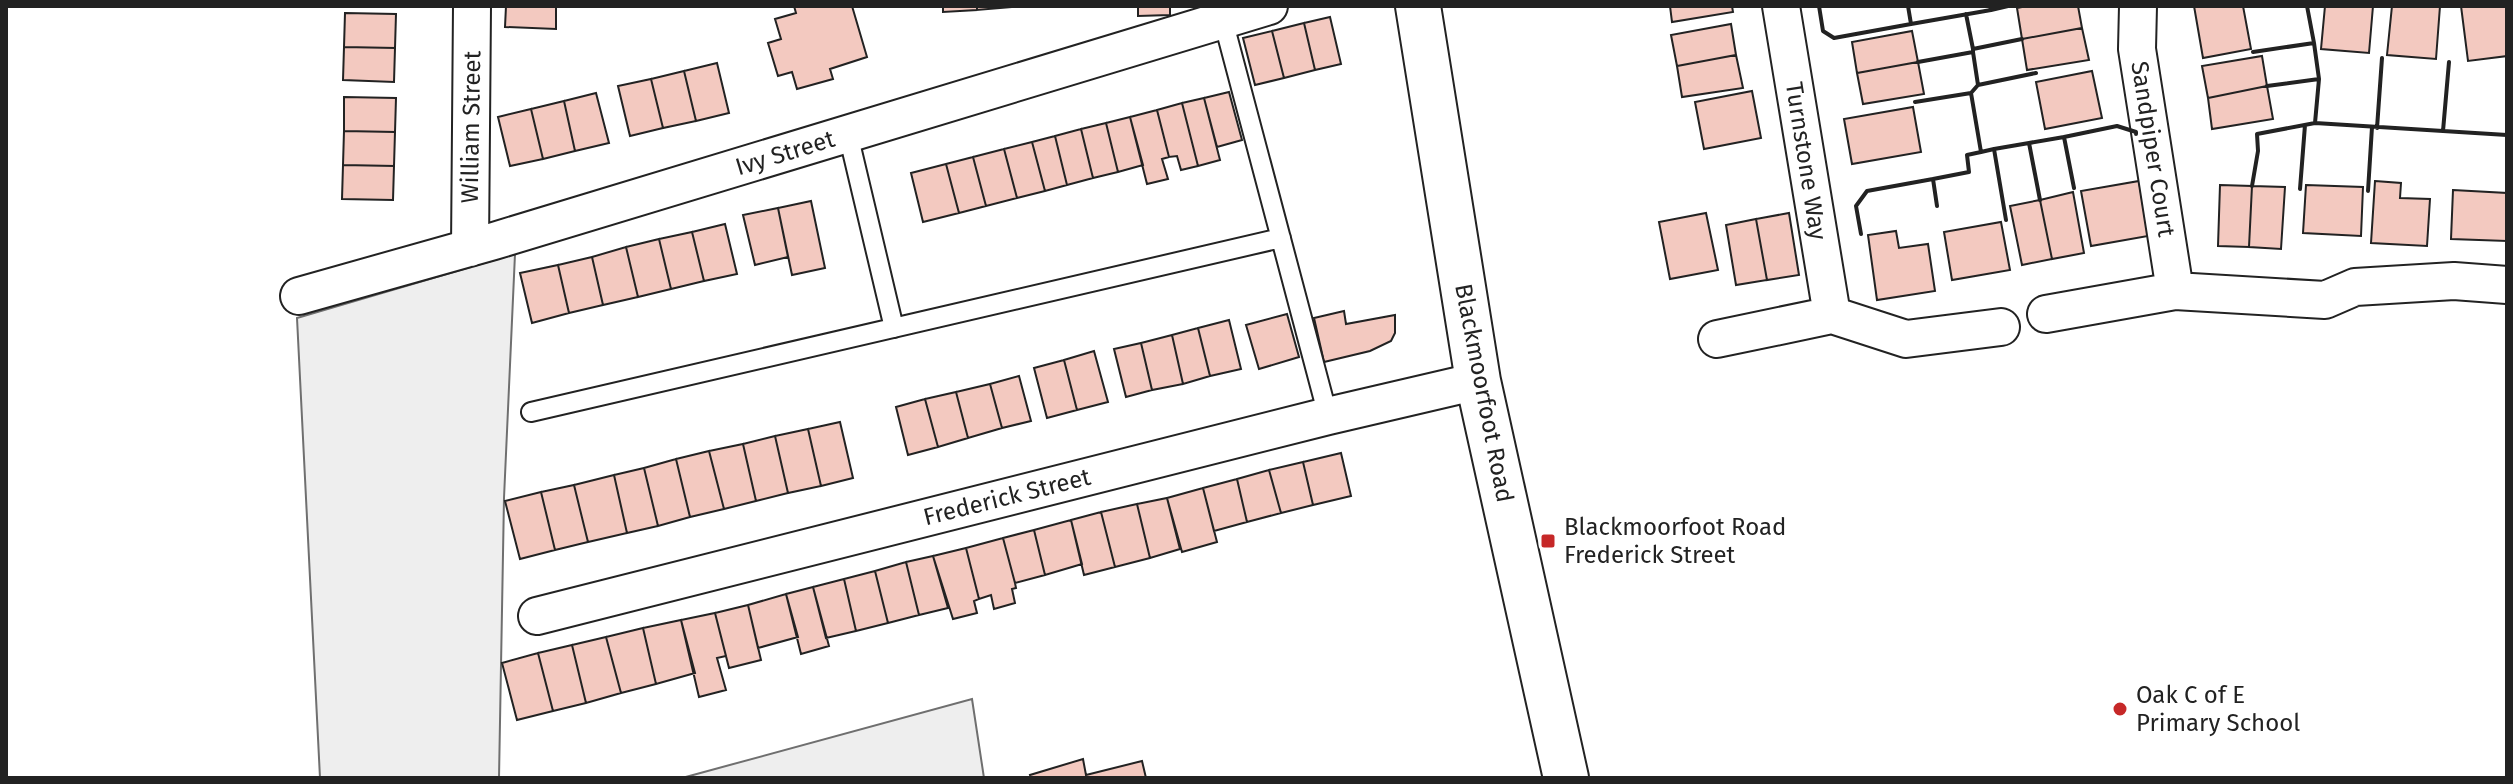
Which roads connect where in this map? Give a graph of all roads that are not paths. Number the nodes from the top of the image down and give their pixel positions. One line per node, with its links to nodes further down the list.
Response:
1 (472, 6): 9 (street, William Street)
2 (1269, 6): 6 (street, Ivy Street)
3 (1418, 6): 18 (street, Blackmoorfoot Road)
4 (1781, 6): 14 (street, Turnstone Way)
5 (2138, 6): 11 (street, Sandpiper Court)
6 (1223, 20): 7 (street, Ivy Street); 8 (lane)
7 (848, 134): 9 (street, Ivy Street); 16 (lane)
8 (1281, 238): 16 (lane); 20 (lane)
9 (470, 248): 12 (street, Ivy Street)
10 (2507, 285): 11 (street)
11 (2175, 291): 13 (street)
12 (299, 296)
13 (2046, 314)
14 (1832, 315): 15 (street); 17 (street)
15 (2001, 327)
16 (894, 328): 19 (lane)
17 (1717, 339)
18 (1478, 381): 20 (street, Frederick Street); 22 (street, Blackmoorfoot Road)
19 (531, 412)
20 (1328, 416): 21 (street, Frederick Street)
21 (537, 616)
22 (1566, 778)

